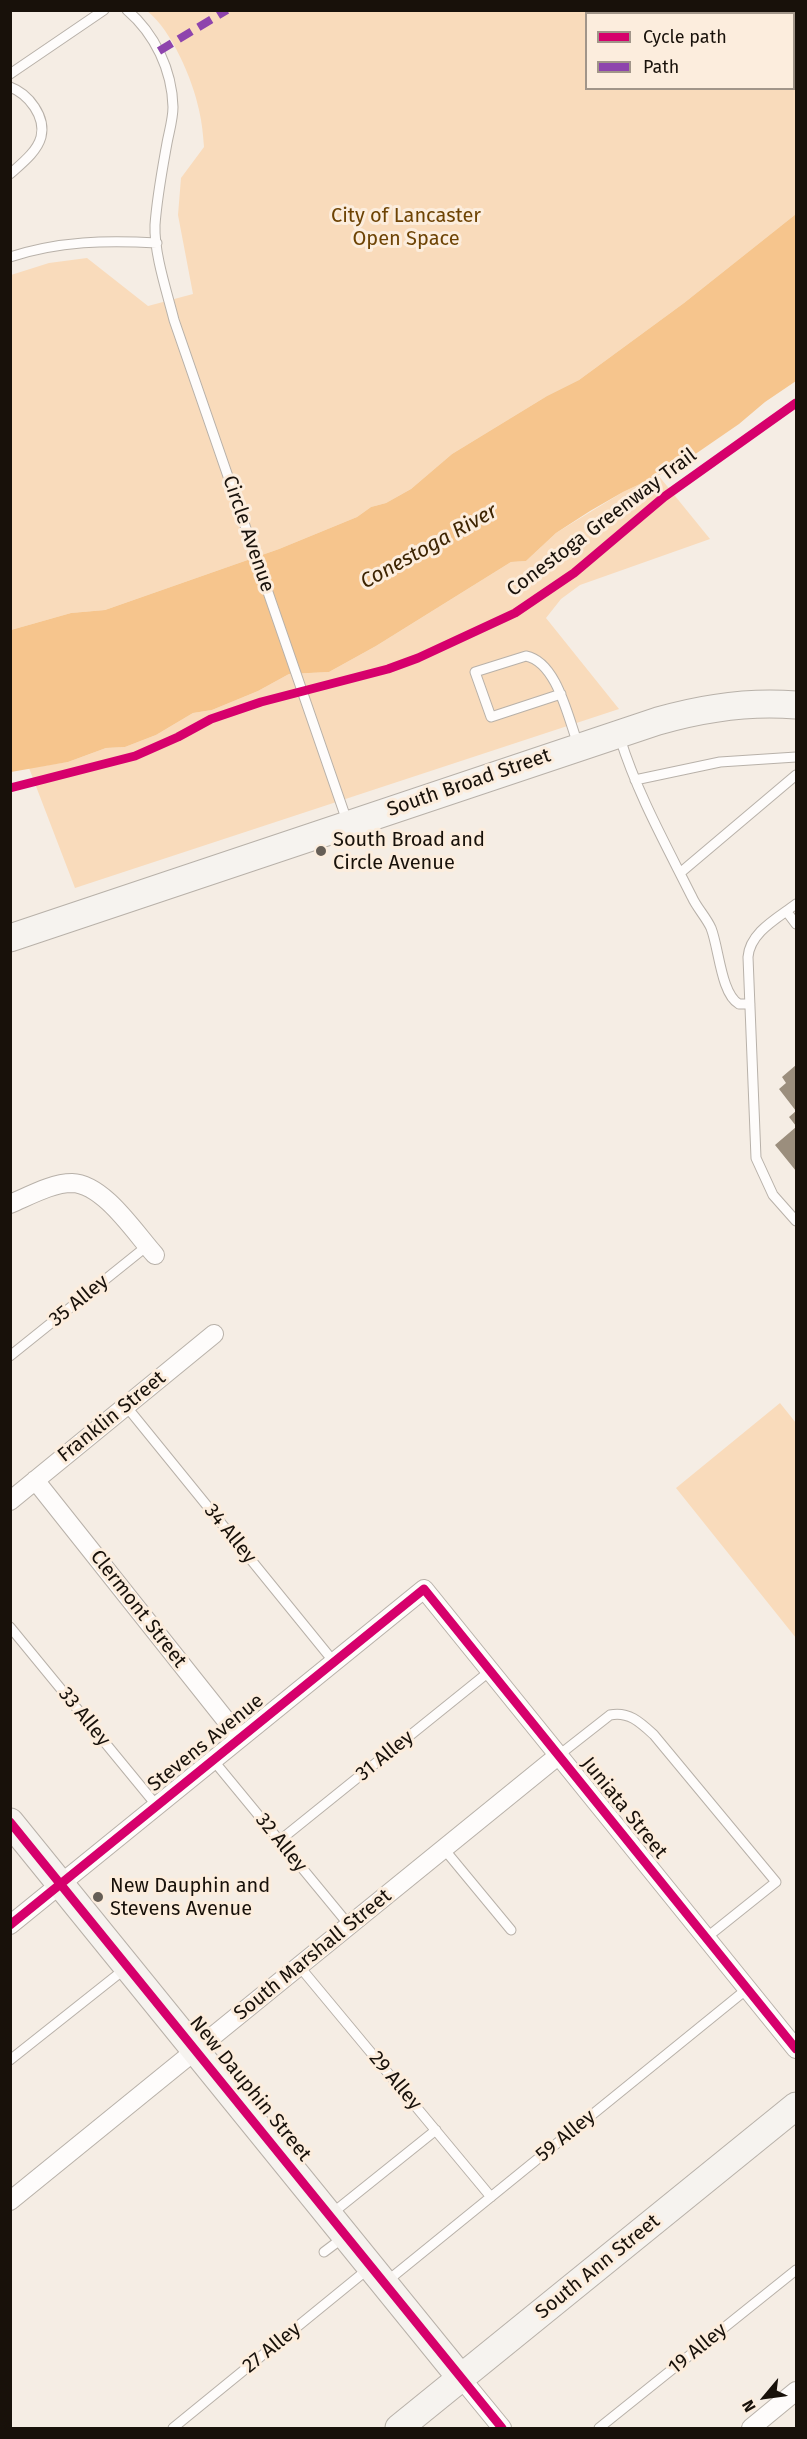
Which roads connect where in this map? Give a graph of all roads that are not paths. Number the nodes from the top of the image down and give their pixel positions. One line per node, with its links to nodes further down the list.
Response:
1 (104, 10): 3 (lane)
2 (127, 10): 6 (lane, Circle Avenue)
3 (10, 75)
4 (10, 87): 5 (lane)
5 (10, 174)
6 (157, 243): 7 (lane); 15 (lane, Circle Avenue)
7 (10, 257)
8 (561, 694): 8 (lane); 11 (lane)
9 (796, 705): 10 (street, South Broad Street)
10 (618, 732): 11 (street, South Broad Street); 14 (lane)
11 (579, 746): 15 (street, South Broad Street)
12 (796, 757): 14 (lane)
13 (796, 775): 16 (lane)
14 (635, 780): 16 (lane)
15 (348, 824): 20 (street, South Broad Street)
16 (680, 873): 21 (lane)
17 (796, 904): 18 (lane)
18 (787, 912): 19 (lane); 21 (lane)
19 (796, 924)
20 (10, 938)
21 (750, 1004): 23 (lane)
22 (10, 1204): 24 (street)
23 (796, 1221)
24 (151, 1250): 26 (lane, 35 Alley)
25 (214, 1334): 27 (street, Franklin Street)
26 (10, 1356)
27 (126, 1406): 28 (street, Franklin Street); 32 (lane, 34 Alley)
28 (35, 1480): 29 (street, Franklin Street); 34 (street, Clermont Street)
29 (10, 1501)
30 (424, 1589): 32 (street, Stevens Avenue); 33 (street, Juniata Street)
31 (10, 1628): 37 (lane, 33 Alley)
32 (334, 1662): 34 (street, Stevens Avenue)
33 (490, 1671): 35 (street, Juniata Street); 39 (lane, 31 Alley)
34 (240, 1738): 36 (street, Stevens Avenue)
35 (559, 1755): 40 (street, South Marshall Street); 45 (street, Juniata Street); 45 (lane)
36 (213, 1760): 37 (street, Stevens Avenue); 39 (lane, 32 Alley)
37 (157, 1806): 41 (street, Stevens Avenue)
38 (10, 1822): 41 (street, New Dauphin Street)
39 (279, 1841): 43 (lane, 32 Alley)
40 (444, 1849): 43 (street, South Marshall Street); 44 (lane)
41 (61, 1884): 42 (street, Stevens Avenue); 47 (street, New Dauphin Street)
42 (10, 1925)
43 (349, 1925): 46 (street, South Marshall Street)
44 (511, 1930)
45 (706, 1938): 48 (street, Juniata Street)
46 (299, 1966): 50 (street, South Marshall Street); 53 (lane, 29 Alley)
47 (128, 1967): 50 (street, New Dauphin Street); 51 (lane)
48 (747, 1989): 49 (street, Juniata Street); 54 (lane, 59 Alley)
49 (796, 2049)
50 (196, 2050): 55 (street, South Marshall Street); 56 (street, New Dauphin Street)
51 (10, 2060)
52 (796, 2106): 60 (street, South Ann Street)
53 (436, 2130): 54 (lane, 29 Alley); 56 (lane)
54 (491, 2197): 59 (lane, 59 Alley)
55 (10, 2200)
56 (338, 2225): 57 (lane); 59 (street, New Dauphin Street)
57 (324, 2252)
58 (796, 2270): 65 (lane, 19 Alley)
59 (378, 2275): 60 (street, New Dauphin Street); 62 (lane, 27 Alley)
60 (461, 2378): 63 (street, South Ann Street); 64 (street)
61 (796, 2391): 66 (street)
62 (172, 2428)
63 (399, 2428)
64 (502, 2428)
65 (599, 2428)
66 (751, 2428)

